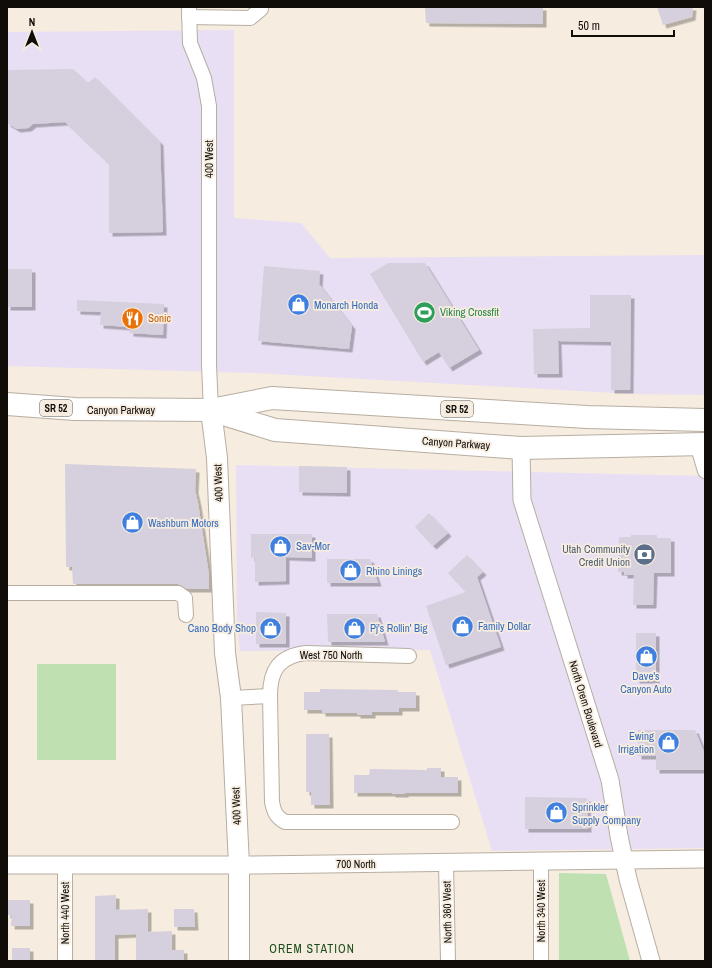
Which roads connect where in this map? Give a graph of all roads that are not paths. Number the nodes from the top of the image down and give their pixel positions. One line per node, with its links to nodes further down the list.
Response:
1 (261, 9): 2 (street)
2 (189, 12): 4 (street, 400 West)
3 (7, 404): 4 (highway, Canyon Parkway / SR 52)
4 (211, 410): 5 (highway, Canyon Parkway / SR 52); 7 (highway, Canyon Parkway / SR 52); 13 (main road, 400 West)
5 (705, 420)
6 (701, 444): 7 (highway, Canyon Parkway / SR 52); 8 (street)
7 (521, 448): 16 (street, North Orem Boulevard)
8 (705, 471)
9 (7, 593): 10 (street)
10 (186, 615)
11 (409, 656): 12 (street, West 750 North)
12 (270, 696): 13 (street); 14 (street, West 750 North)
13 (232, 698): 20 (main road, 400 West)
14 (452, 822)
15 (705, 859): 16 (street, 700 North)
16 (624, 860): 17 (street, 700 North); 26 (street, North Orem Boulevard)
17 (541, 861): 18 (street, 700 North); 25 (street, North 340 West)
18 (446, 863): 20 (street, 700 North); 24 (street, North 360 West)
19 (7, 865): 21 (street, 700 North)
20 (239, 865): 21 (street, 700 North); 23 (main road, 400 West)
21 (65, 866): 22 (street, North 440 West)
22 (65, 961)
23 (239, 961)
24 (448, 961)
25 (541, 961)
26 (651, 961)

